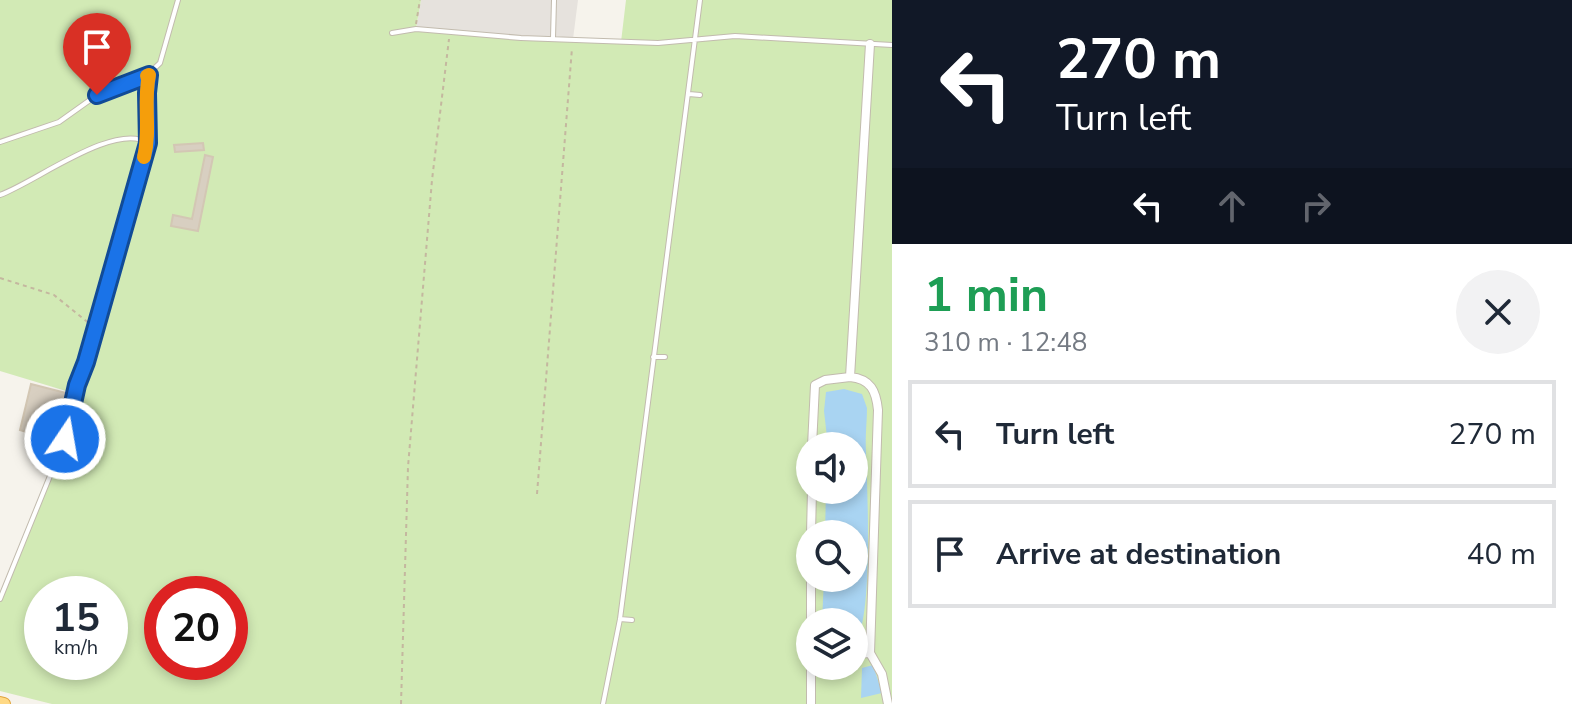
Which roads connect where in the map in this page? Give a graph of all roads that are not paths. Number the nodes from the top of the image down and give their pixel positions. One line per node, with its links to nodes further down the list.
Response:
1 (178, 0): 9 (lane)
2 (554, 0): 5 (lane)
3 (700, 0): 6 (lane)
4 (392, 33): 5 (lane)
5 (553, 38): 6 (lane)
6 (695, 39): 7 (lane); 10 (lane)
7 (870, 44): 8 (lane); 17 (street)
8 (892, 45)
9 (149, 75): 12 (lane); 13 (lane)
10 (689, 94): 11 (lane); 15 (lane)
11 (700, 95)
12 (0, 142)
13 (148, 143): 14 (lane); 19 (lane)
14 (0, 195)
15 (653, 357): 16 (lane); 20 (lane)
16 (665, 357)
17 (850, 377): 18 (street); 22 (street)
18 (813, 432)
19 (0, 599)
20 (620, 619): 21 (lane); 24 (lane)
21 (632, 620)
22 (870, 653): 26 (street)
23 (811, 680): 25 (street)
24 (603, 704)
25 (811, 704)
26 (888, 704)

